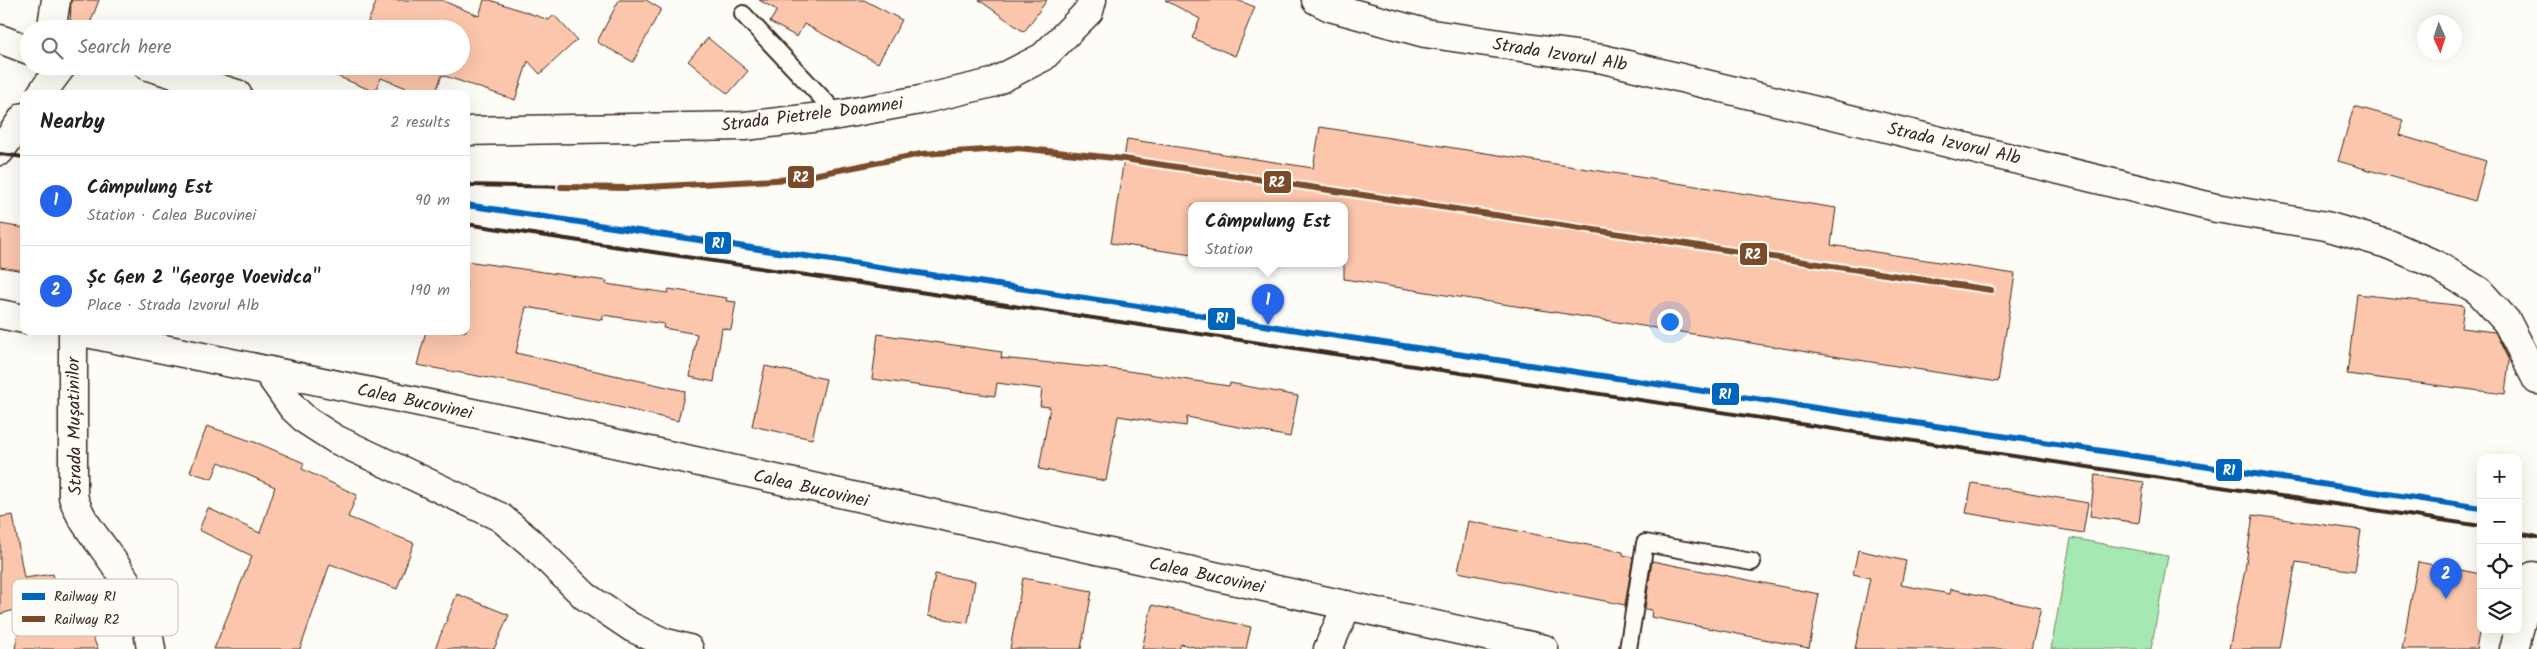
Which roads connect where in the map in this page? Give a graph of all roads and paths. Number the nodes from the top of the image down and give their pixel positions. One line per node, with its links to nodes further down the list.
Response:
1 (56, 0): 5 (main road)
2 (1092, 0): 12 (main road, Strada Pietrele Doamnei)
3 (1316, 0): 21 (main road, Strada Izvorul Alb)
4 (743, 14): 12 (lane)
5 (53, 20)
6 (0, 39): 7 (main road)
7 (20, 47)
8 (55, 75): 10 (main road)
9 (177, 75): 11 (main road)
10 (44, 90)
11 (224, 90)
12 (838, 115): 14 (main road, Strada Pietrele Doamnei)
13 (20, 123): 15 (main road)
14 (470, 131)
15 (0, 152)
16 (0, 314): 17 (main road)
17 (20, 319)
18 (73, 335): 24 (main road, Strada Mușatinilor)
19 (96, 335): 20 (main road, Calea Bucovinei)
20 (267, 371): 25 (main road, Calea Bucovinei); 29 (main road)
21 (2537, 380)
22 (1752, 562): 32 (lane)
23 (2533, 576): 33 (main road)
24 (126, 579)
25 (1347, 605): 27 (main road, Calea Bucovinei); 30 (main road)
26 (149, 636): 28 (main road, Strada Mușatinilor)
27 (1478, 642): 31 (main road, Calea Bucovinei)
28 (152, 649)
29 (688, 649)
30 (1328, 649)
31 (1544, 649)
32 (1628, 649)
33 (2514, 649)

